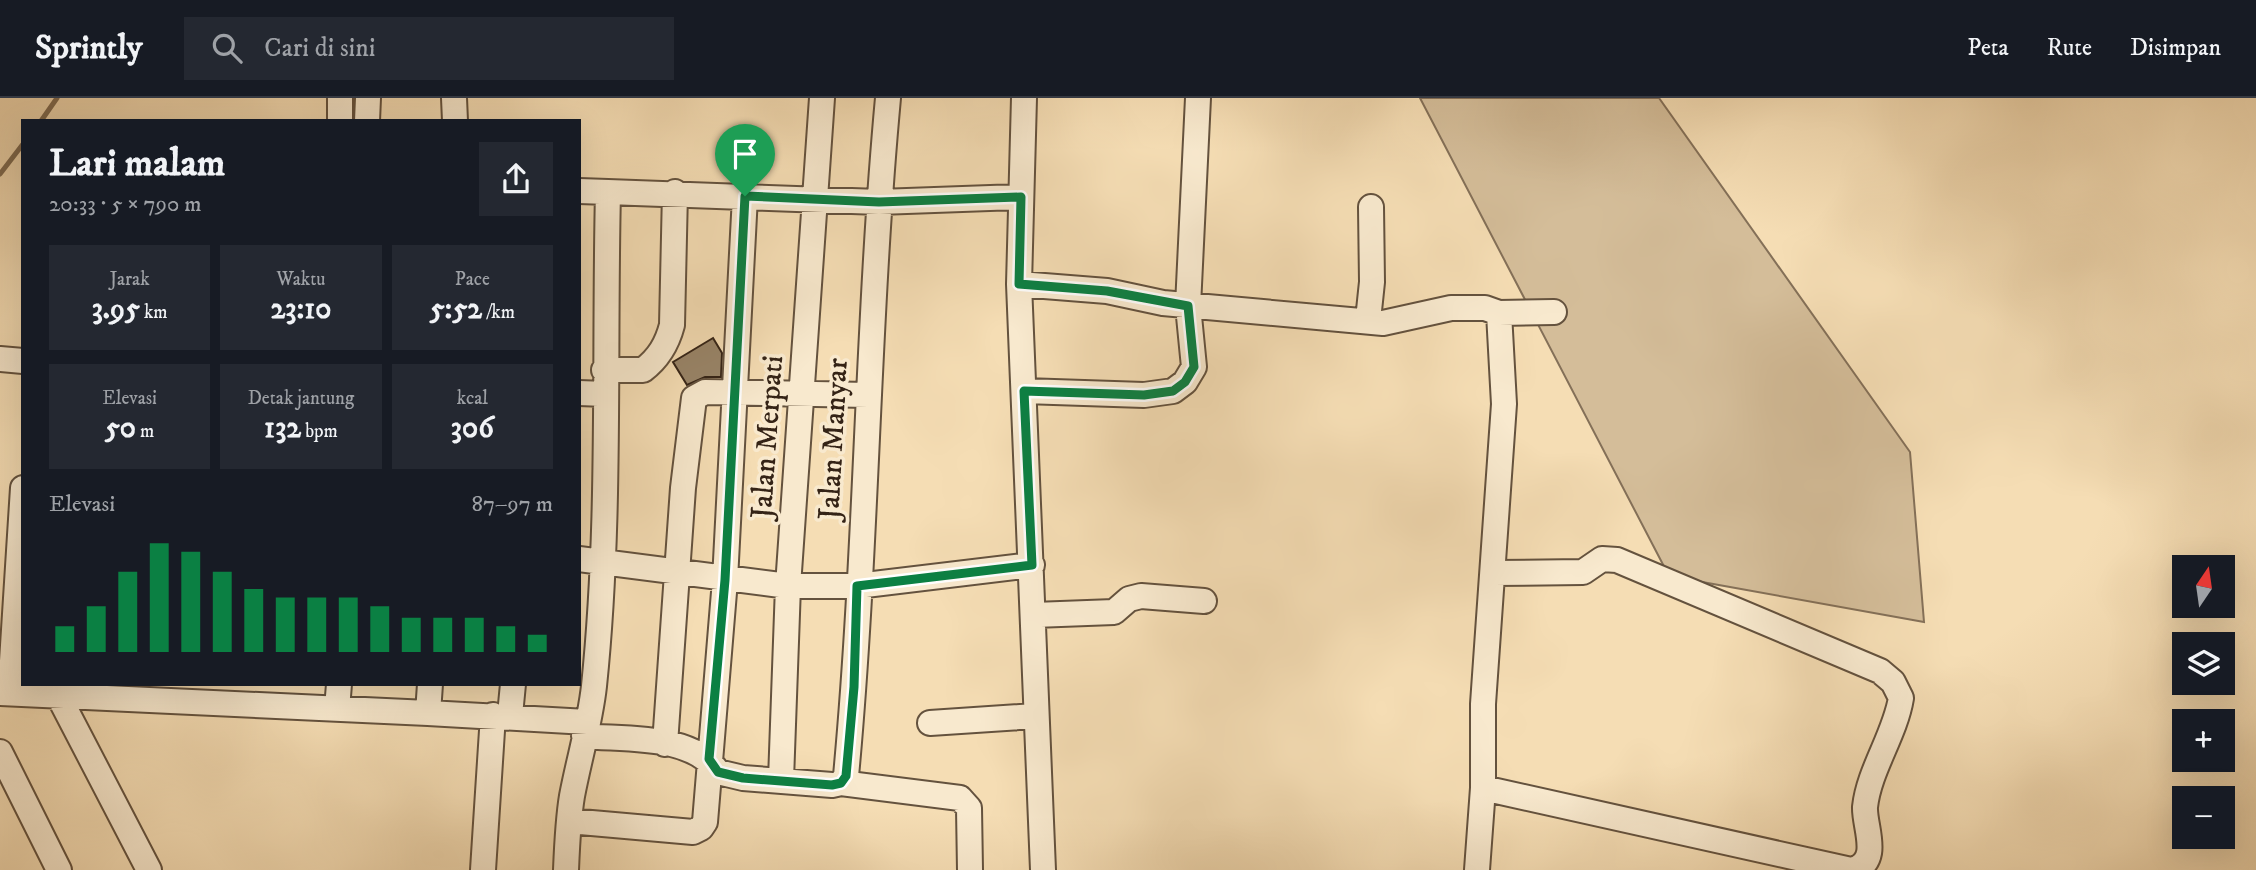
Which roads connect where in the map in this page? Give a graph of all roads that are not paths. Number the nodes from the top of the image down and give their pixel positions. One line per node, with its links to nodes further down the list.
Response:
1 (341, 98): 8 (street)
2 (368, 98): 9 (street)
3 (454, 98): 10 (street)
4 (822, 98): 16 (street, Jalan Merpati)
5 (888, 98): 17 (street, Jalan Manyar)
6 (1024, 98): 15 (street)
7 (1198, 98): 20 (street)
8 (340, 119)
9 (367, 119)
10 (455, 119)
11 (581, 191): 12 (street)
12 (608, 192): 13 (street); 26 (street)
13 (676, 192): 14 (street); 26 (street)
14 (745, 196): 16 (street); 29 (street)
15 (1021, 197): 17 (street); 19 (street)
16 (814, 200): 17 (street); 31 (street, Jalan Merpati)
17 (879, 202): 30 (street, Jalan Manyar)
18 (1371, 207): 23 (street)
19 (1019, 284): 20 (street); 27 (street)
20 (1188, 306): 23 (street); 27 (street)
21 (1554, 312): 22 (street)
22 (1499, 313): 23 (street); 37 (street)
23 (1368, 320)
24 (0, 359): 25 (street)
25 (21, 360)
26 (605, 382): 28 (street); 34 (street)
27 (1024, 391): 35 (street)
28 (581, 392)
29 (737, 394): 31 (street); 36 (street); 38 (street)
30 (868, 395): 31 (street); 40 (street, Jalan Manyar)
31 (803, 396): 39 (street, Jalan Merpati)
32 (21, 498): 33 (street)
33 (14, 534): 47 (street)
34 (591, 560): 36 (street); 56 (street)
35 (1032, 565): 40 (street); 42 (street)
36 (677, 573): 38 (street); 57 (street)
37 (1493, 573): 62 (street); 71 (street)
38 (725, 580): 39 (street); 59 (street)
39 (788, 586): 40 (street); 60 (street, Jalan Merpati)
40 (857, 586): 61 (street, Jalan Manyar)
41 (1204, 601): 42 (street)
42 (1034, 615): 54 (street)
43 (430, 686): 52 (street)
44 (512, 686): 53 (street)
45 (87, 690): 46 (street); 49 (street)
46 (120, 691): 48 (street)
47 (5, 693): 49 (street)
48 (193, 693): 50 (street)
49 (58, 695): 65 (street)
50 (267, 696): 51 (street)
51 (338, 696): 52 (street)
52 (428, 713): 53 (street)
53 (502, 715): 56 (street); 66 (street)
54 (1035, 716): 55 (street); 69 (street)
55 (930, 723)
56 (585, 729): 57 (street); 63 (street)
57 (664, 744): 59 (street)
58 (0, 752): 64 (street)
59 (709, 759): 60 (street); 63 (street)
60 (781, 780): 61 (street)
61 (841, 783): 68 (street)
62 (1483, 788): 70 (street); 71 (street)
63 (569, 821): 67 (street)
64 (59, 870)
65 (149, 870)
66 (483, 870)
67 (566, 870)
68 (970, 870)
69 (1043, 870)
70 (1477, 870)
71 (1852, 870)

